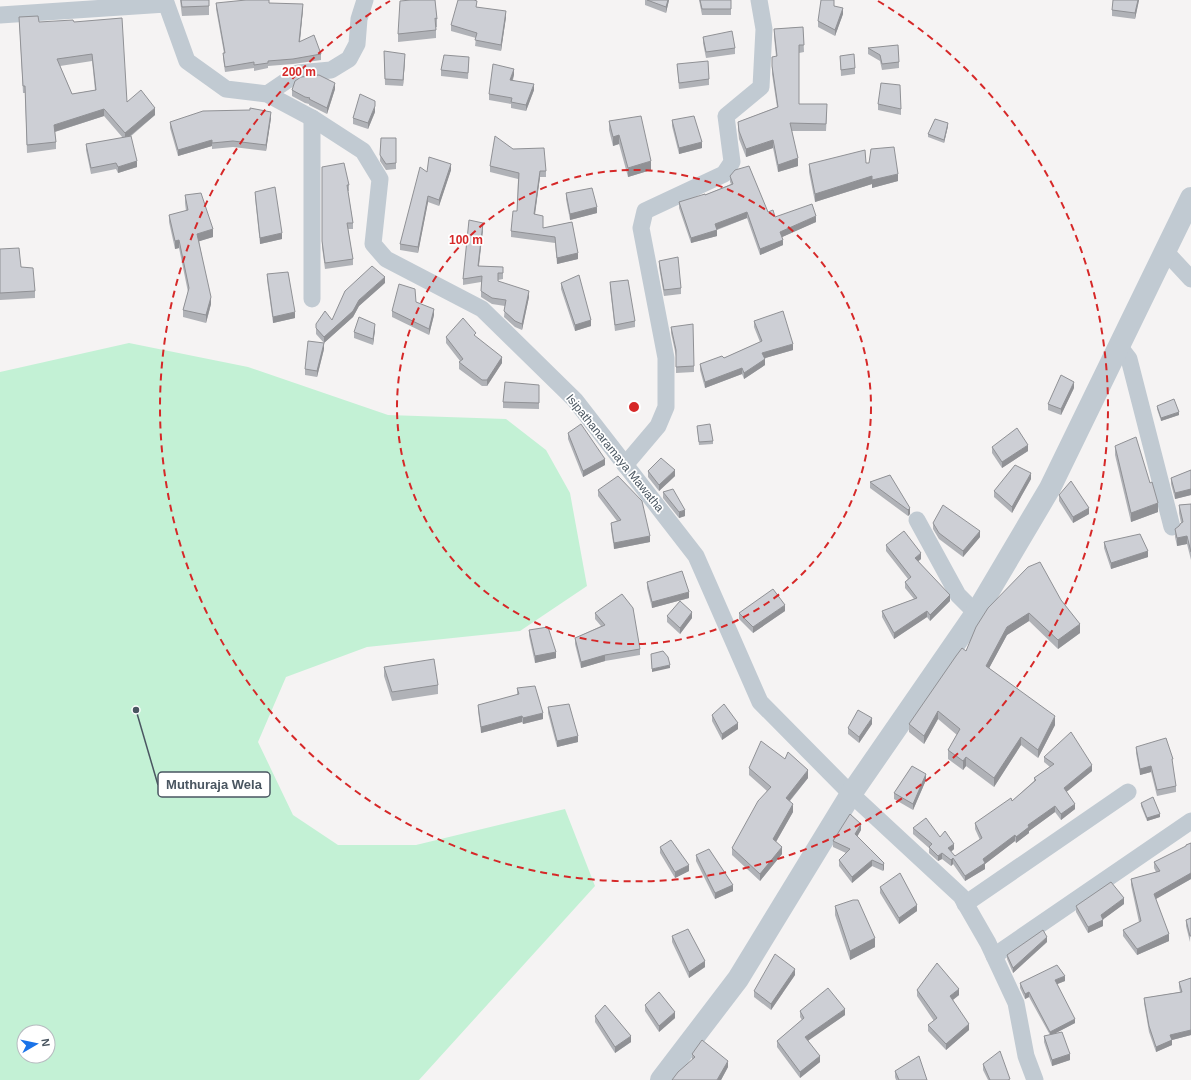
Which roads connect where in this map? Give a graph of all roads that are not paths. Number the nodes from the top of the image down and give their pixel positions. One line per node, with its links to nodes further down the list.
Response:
1 (365, 0): 5 (street)
2 (759, 0): 12 (street)
3 (166, 2): 4 (street, Isipathanaramaya Mawatha); 5 (street, Isipathanaramaya Mawatha)
4 (0, 15)
5 (267, 94): 6 (street, Isipathanaramaya Mawatha)
6 (312, 118): 10 (street); 12 (street, Isipathanaramaya Mawatha)
7 (1191, 198): 8 (street)
8 (1165, 252): 9 (street); 11 (street)
9 (1191, 279)
10 (312, 299)
11 (1119, 346): 14 (street); 15 (street)
12 (625, 465): 17 (street, Isipathanaramaya Mawatha)
13 (917, 520): 15 (street)
14 (1172, 527)
15 (976, 613): 17 (street)
16 (1128, 792): 19 (street)
17 (851, 794): 19 (street, Isipathanaramaya Mawatha); 21 (street)
18 (1191, 821): 20 (street)
19 (966, 904): 20 (street, Isipathanaramaya Mawatha)
20 (994, 956): 22 (street, Isipathanaramaya Mawatha)
21 (661, 1080)
22 (1035, 1080)

